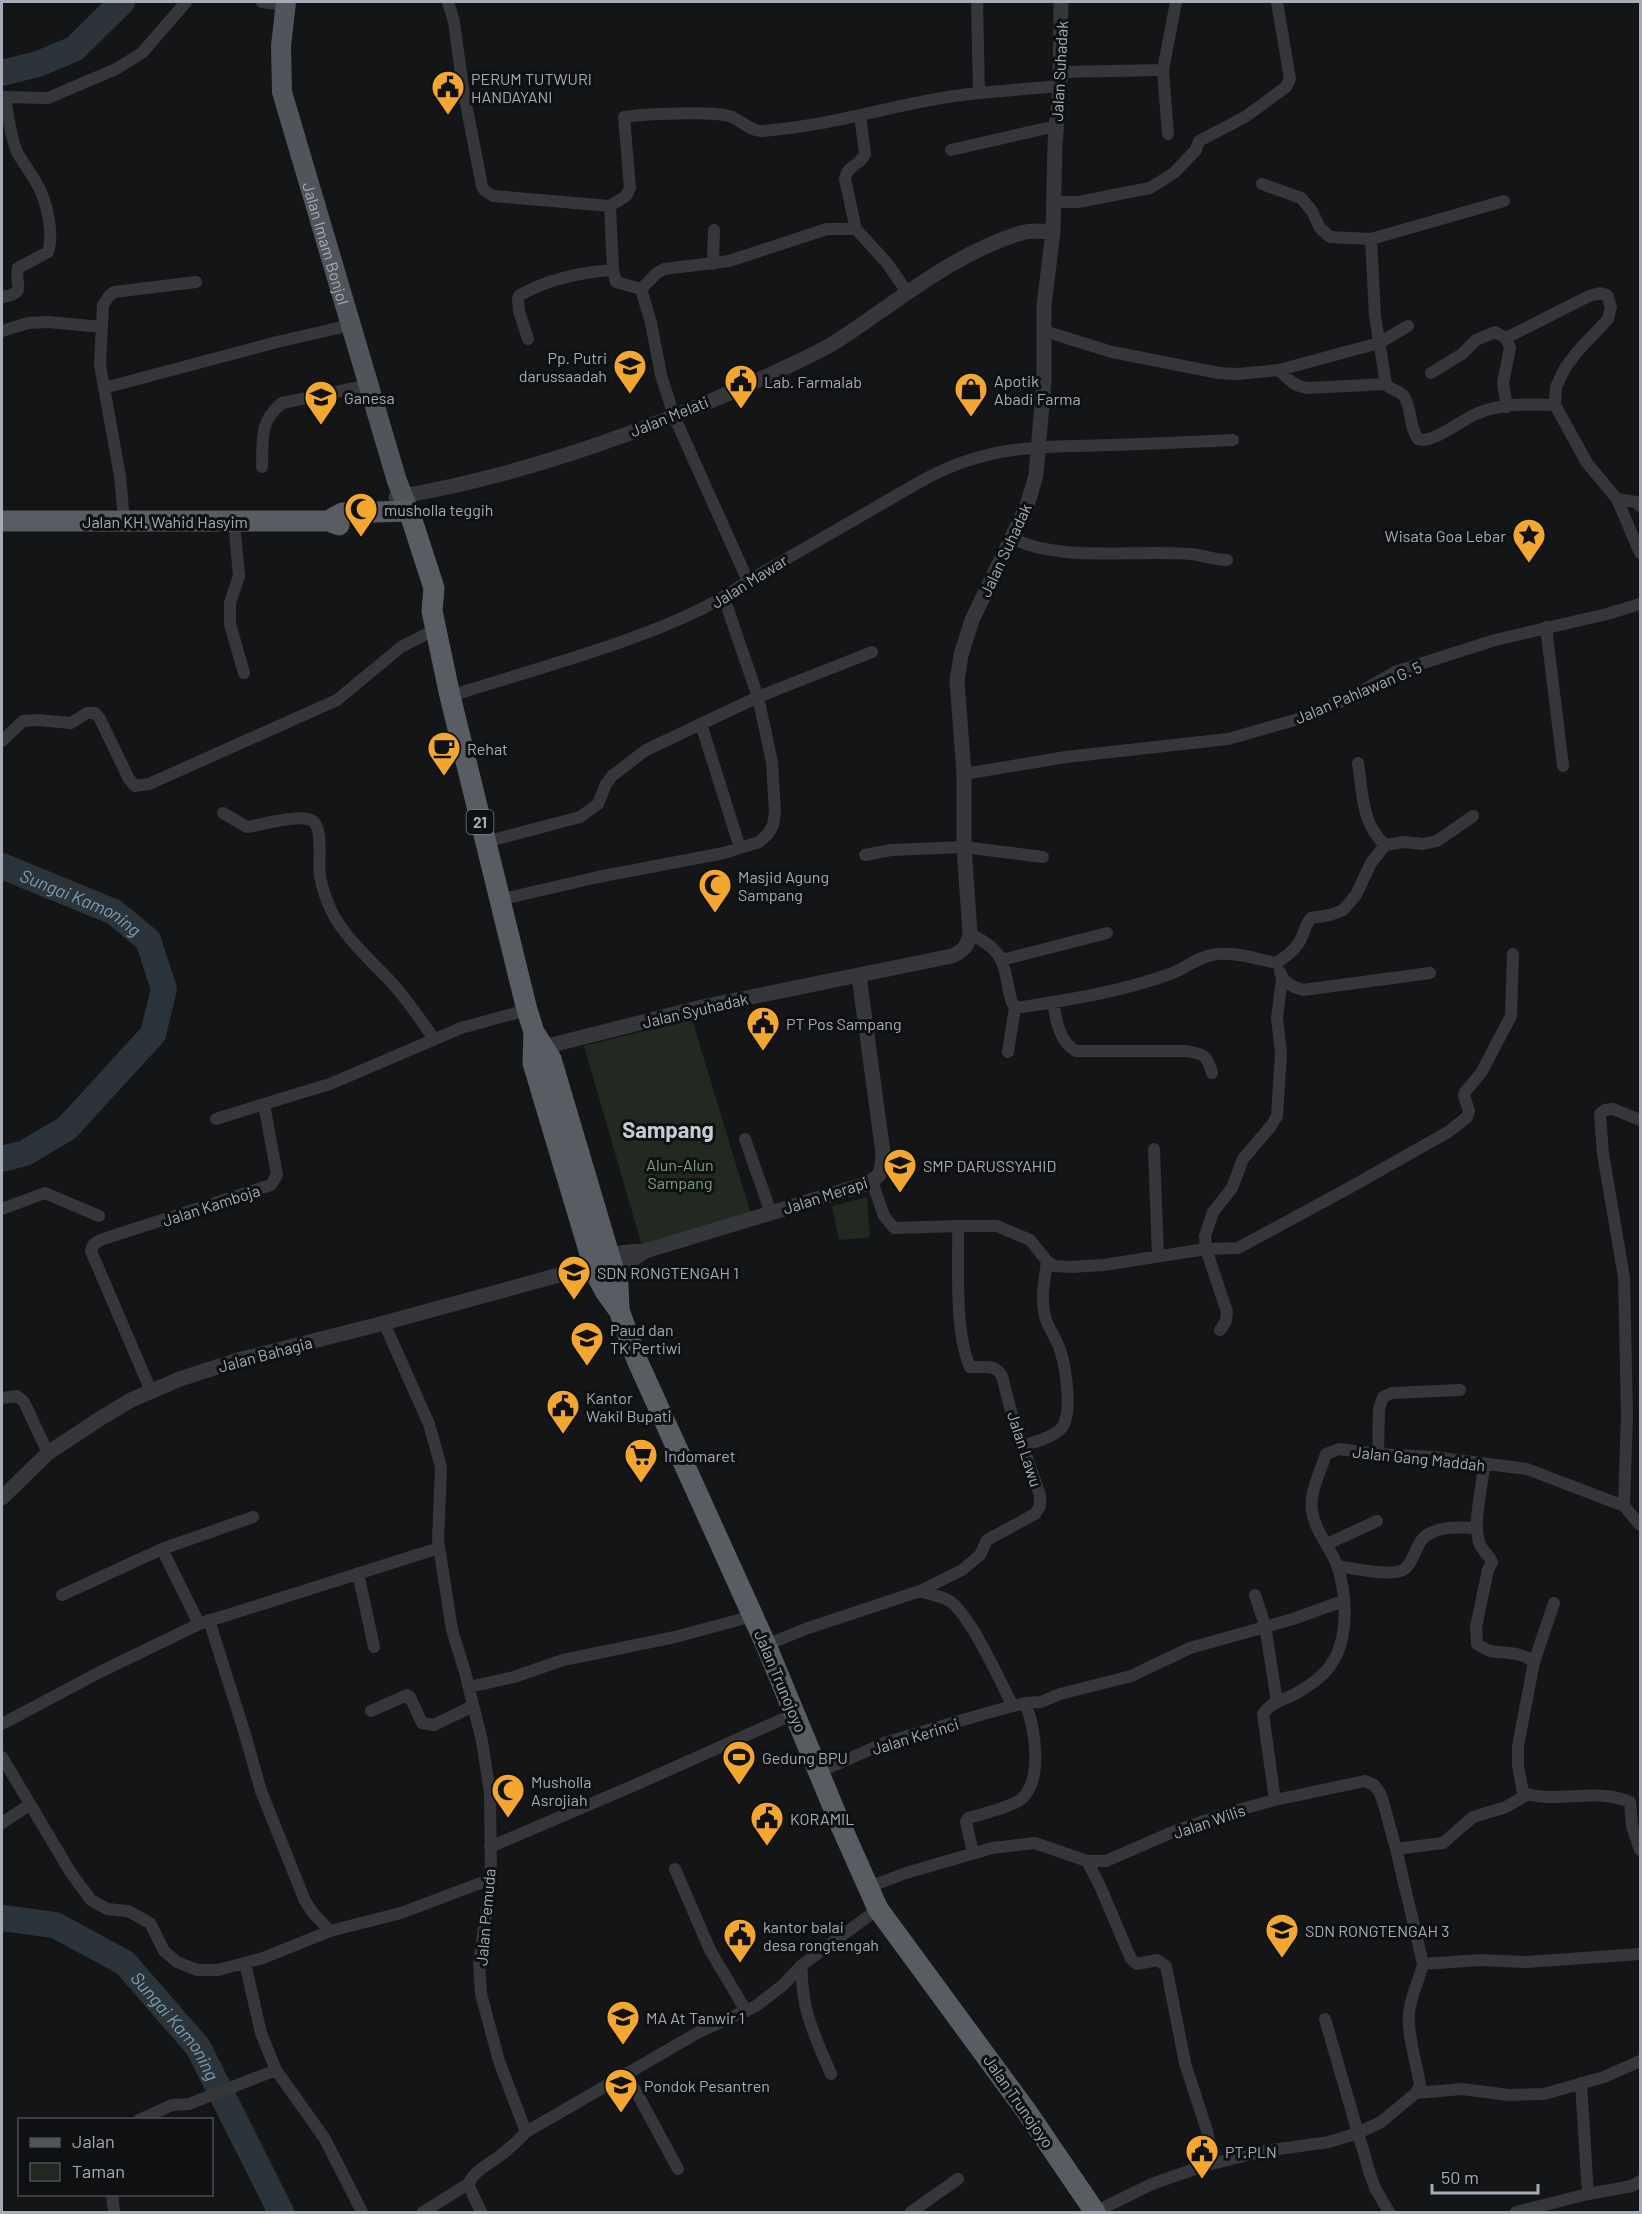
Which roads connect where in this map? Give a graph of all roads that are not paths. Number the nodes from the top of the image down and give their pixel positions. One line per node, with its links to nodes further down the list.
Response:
1 (186, 2): 12 (street)
2 (262, 2): 8 (street)
3 (448, 2): 20 (street)
4 (977, 2): 11 (street)
5 (1062, 2): 10 (street, Jalan Suhadak)
6 (1176, 2): 9 (street)
7 (1277, 2): 19 (street)
8 (285, 3): 31 (main road, Jalan Imam Bonjol)
9 (1164, 70): 10 (street); 15 (street)
10 (1060, 79): 11 (street); 14 (street, Jalan Suhadak)
11 (979, 93): 13 (street)
12 (3, 97): 30 (street)
13 (860, 115): 20 (street); 21 (street)
14 (1056, 126): 16 (street); 19 (street, Jalan Suhadak)
15 (1168, 134)
16 (951, 150)
17 (1262, 184): 24 (street)
18 (1504, 201): 24 (street)
19 (1053, 202): 23 (street, Jalan Suhadak)
20 (610, 206): 26 (street)
21 (856, 229): 25 (street); 29 (street)
22 (714, 230): 25 (street)
23 (1053, 232): 29 (street, Jalan Melati); 35 (street, Jalan Suhadak)
24 (1371, 239): 38 (street)
25 (713, 264): 28 (street)
26 (614, 270): 28 (street); 37 (street)
27 (196, 282): 33 (street)
28 (641, 289): 46 (street)
29 (907, 292): 46 (street, Jalan Melati)
30 (2, 297)
31 (351, 325): 42 (main road, Jalan Imam Bonjol); 43 (street)
32 (1408, 326): 38 (street)
33 (102, 327): 34 (street); 43 (street)
34 (2, 331)
35 (1044, 331): 39 (street); 48 (street, Jalan Suhadak)
36 (1506, 338): 40 (street); 44 (street); 45 (street)
37 (528, 339)
38 (1379, 343): 39 (street); 41 (street)
39 (1280, 370): 41 (street)
40 (1431, 373)
41 (1386, 384): 45 (street)
42 (370, 385): 49 (street); 51 (main road, Jalan Imam Bonjol)
43 (104, 388): 54 (street)
44 (1555, 405): 45 (street); 50 (street)
45 (1507, 407)
46 (674, 416): 51 (street, Jalan Melati); 60 (street)
47 (1233, 440): 48 (street, Jalan Mawar)
48 (1037, 446): 57 (street, Jalan Suhadak); 60 (street, Jalan Mawar)
49 (262, 467)
50 (1617, 499): 52 (street); 58 (street)
51 (402, 506): 56 (highway, Jalan KH. Wahid Hasyim); 56 (highway, Jalan KH. Wahid Hasyim); 63 (highway, 21)
52 (1641, 506)
53 (2, 521): 54 (highway, Jalan KH. Wahid Hasyim)
54 (124, 521): 55 (highway, Jalan KH. Wahid Hasyim)
55 (234, 521): 56 (highway, Jalan KH. Wahid Hasyim); 66 (street)
56 (328, 521)
57 (1011, 538): 59 (street); 73 (street, Jalan Suhadak)
58 (1641, 553)
59 (1227, 560)
60 (748, 581): 61 (street, Jalan Mawar)
61 (724, 598): 67 (street, Jalan Mawar); 68 (street)
62 (1641, 604): 64 (street, Jalan Pahlawan G. 5)
63 (434, 620): 67 (highway, 21); 70 (street)
64 (1546, 627): 72 (street); 73 (street, Jalan Pahlawan G. 5)
65 (872, 652): 68 (street)
66 (244, 673)
67 (450, 696): 76 (highway, 21)
68 (758, 697): 69 (street); 79 (street)
69 (701, 724): 76 (street); 79 (street)
70 (2, 741)
71 (1358, 763): 77 (street)
72 (1563, 766)
73 (964, 774): 78 (street, Jalan Suhadak)
74 (223, 813): 94 (street)
75 (1473, 816): 77 (street)
76 (485, 842): 82 (highway, 21)
77 (1385, 845): 87 (street)
78 (964, 847): 80 (street); 81 (street); 84 (street, Jalan Suhadak)
79 (740, 848): 82 (street)
80 (865, 855)
81 (1043, 857)
82 (499, 900): 93 (highway, 21)
83 (1107, 933): 86 (street)
84 (970, 934): 86 (street); 89 (street)
85 (1513, 954): 108 (street)
86 (1002, 960): 92 (street)
87 (1276, 963): 90 (street); 91 (street)
88 (1430, 973): 90 (street)
89 (859, 976): 95 (street, Jalan Syuhadak); 103 (street, Jalan Merapi)
90 (1282, 978): 108 (street)
91 (1053, 1002): 92 (street); 97 (street)
92 (1015, 1008): 96 (street)
93 (526, 1010): 94 (street); 95 (highway, 21)
94 (435, 1039): 98 (street)
95 (537, 1043): 111 (highway, 21)
96 (1008, 1052)
97 (1212, 1073)
98 (264, 1104): 99 (street); 115 (street, Jalan Kamboja)
99 (216, 1119)
100 (1641, 1120): 122 (street)
101 (745, 1139): 105 (street)
102 (1154, 1149): 109 (street)
103 (872, 1181): 105 (street, Jalan Merapi); 107 (street)
104 (2, 1209): 106 (street)
105 (771, 1213): 111 (street, Jalan Merapi)
106 (99, 1216)
107 (958, 1226): 110 (street); 117 (street, Jalan Lawu)
108 (1206, 1249): 109 (street); 113 (street)
109 (1158, 1255): 110 (street)
110 (1047, 1261): 117 (street)
111 (603, 1264): 112 (street, Jalan Bahagia); 137 (highway, Jalan Trunojoyo / 21)
112 (384, 1323): 115 (street, Jalan Bahagia); 127 (street)
113 (1220, 1330)
114 (1460, 1390): 119 (street)
115 (151, 1391): 118 (street, Jalan Bahagia)
116 (2, 1398): 118 (street)
117 (1023, 1446): 132 (street, Jalan Lawu)
118 (48, 1454): 121 (street, Jalan Bahagia)
119 (1378, 1454): 120 (street, Jalan Gang Maddah); 128 (street, Jalan Gang Maddah)
120 (1484, 1465): 122 (street, Jalan Gang Maddah); 126 (street)
121 (2, 1498)
122 (1624, 1506): 125 (street, Jalan Gang Maddah)
123 (253, 1517): 129 (street)
124 (1377, 1521): 128 (street)
125 (1641, 1524)
126 (1477, 1528): 130 (street); 142 (street)
127 (438, 1544): 131 (street); 143 (street)
128 (1327, 1544): 130 (street, Jalan Gang Maddah)
129 (162, 1549): 133 (street); 138 (street)
130 (1337, 1566): 135 (street, Jalan Gang Maddah)
131 (358, 1573): 138 (street); 141 (street)
132 (920, 1591): 140 (street, Jalan Lawu); 145 (street)
133 (62, 1594)
134 (1256, 1595): 139 (street)
135 (1343, 1601): 139 (street, Jalan Kerinci); 144 (street, Jalan Gang Maddah)
136 (1554, 1603): 142 (street)
137 (753, 1616): 140 (highway, Jalan Trunojoyo / 21); 143 (street)
138 (204, 1622): 149 (street); 166 (street)
139 (1265, 1625): 144 (street); 145 (street, Jalan Kerinci)
140 (766, 1645): 148 (highway, Jalan Trunojoyo / 21)
141 (374, 1647)
142 (1534, 1662): 152 (street)
143 (469, 1687): 146 (street)
144 (1277, 1702): 153 (street)
145 (1019, 1705): 151 (street, Jalan Kerinci); 160 (street)
146 (473, 1706): 147 (street); 157 (street)
147 (371, 1711)
148 (795, 1713): 151 (highway, Jalan Trunojoyo / 21); 157 (street, Jalan Pemuda)
149 (2, 1724)
150 (2, 1759): 155 (street)
151 (819, 1772): 164 (highway, Jalan Trunojoyo / 21)
152 (1527, 1794): 154 (street); 158 (street)
153 (1275, 1800): 158 (street, Jalan Wilis); 161 (street, Jalan Wilis)
154 (1635, 1803): 159 (street)
155 (29, 1805): 156 (street); 168 (street)
156 (2, 1823)
157 (490, 1847): 163 (street, Jalan Pemuda)
158 (1396, 1850): 169 (street, Jalan Wilis)
159 (1641, 1850)
160 (974, 1853): 161 (street, Jalan Wilis); 164 (street, Jalan Wilis)
161 (1087, 1861): 182 (street)
162 (675, 1869): 171 (street)
163 (490, 1879): 166 (street); 180 (street, Jalan Pemuda)
164 (869, 1887): 165 (highway, Jalan Trunojoyo / 21)
165 (878, 1909): 170 (street); 194 (highway, Jalan Trunojoyo / 21)
166 (330, 1931): 168 (street)
167 (1641, 1954): 169 (street)
168 (245, 1963): 174 (street)
169 (1423, 1964): 178 (street)
170 (802, 1965): 171 (street); 176 (street)
171 (746, 2011): 175 (street)
172 (1325, 2019): 181 (street)
173 (1641, 2061): 177 (street)
174 (276, 2070): 179 (street); 190 (street)
175 (626, 2073): 180 (street); 183 (street)
176 (831, 2074)
177 (1581, 2083): 178 (street); 187 (street)
178 (1416, 2093): 181 (street)
179 (143, 2118)
180 (526, 2132): 186 (street)
181 (1358, 2133): 182 (street); 195 (street)
182 (1213, 2163): 194 (street)
183 (678, 2169)
184 (958, 2179): 193 (street)
185 (1641, 2181): 187 (street)
186 (468, 2184): 191 (street); 192 (street)
187 (1588, 2194): 196 (street)
188 (112, 2196): 189 (street)
189 (114, 2212)
190 (362, 2212)
191 (423, 2212)
192 (481, 2212)
193 (911, 2212)
194 (1095, 2212)
195 (1389, 2212)
196 (1516, 2212)

